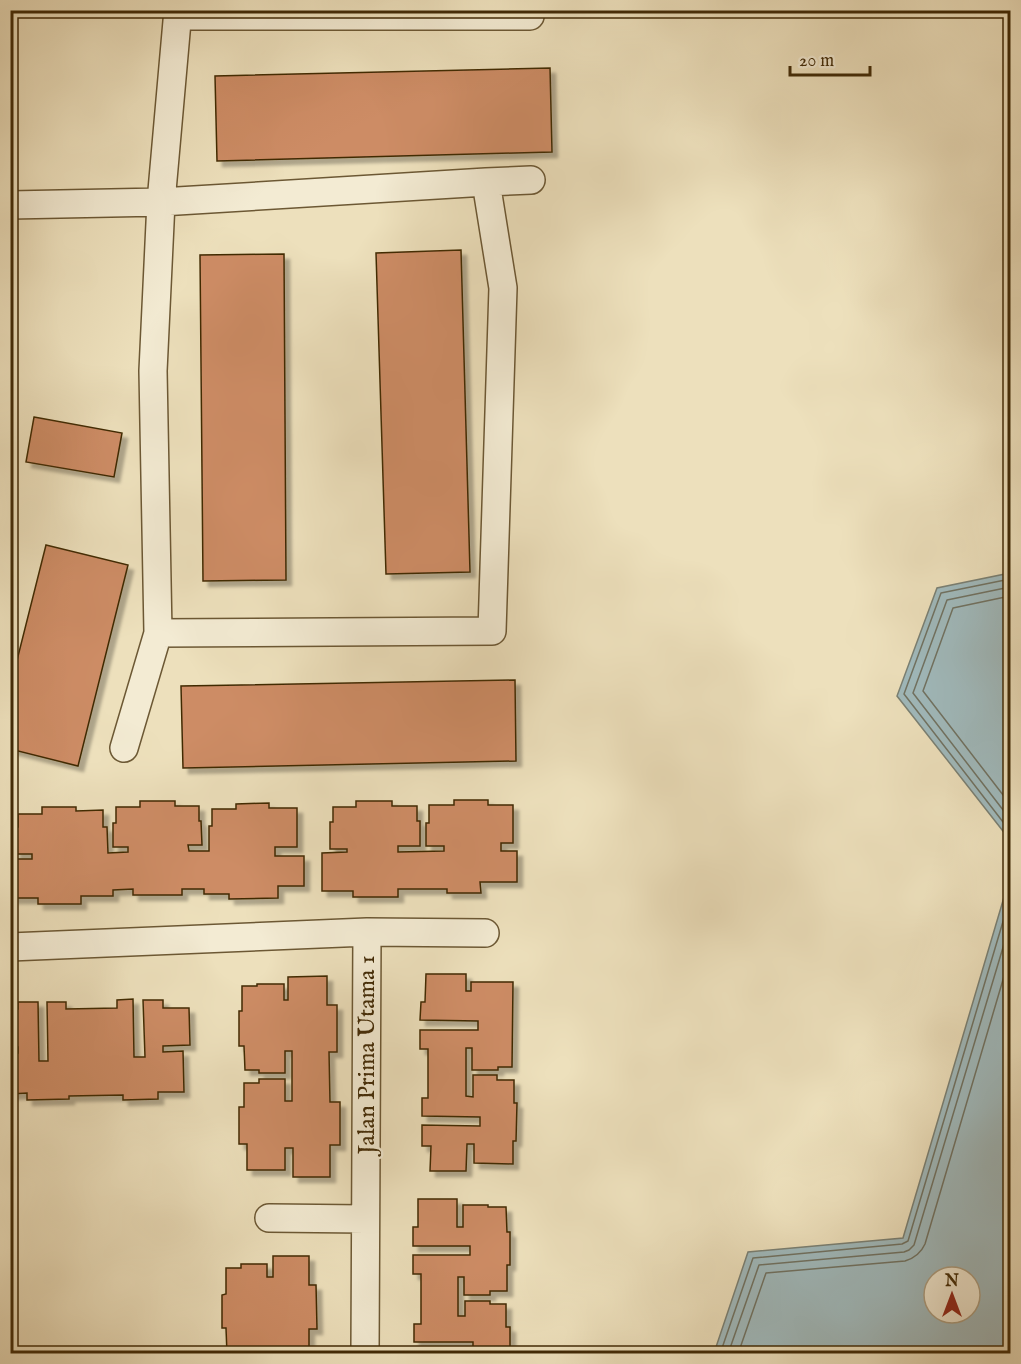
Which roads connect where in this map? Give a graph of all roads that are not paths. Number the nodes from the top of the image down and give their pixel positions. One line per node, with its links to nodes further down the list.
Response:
1 (178, 13): 2 (street); 5 (street)
2 (530, 16)
3 (531, 180): 4 (street)
4 (486, 182): 5 (street); 7 (street)
5 (161, 202): 6 (street); 7 (street)
6 (10, 205)
7 (158, 633): 8 (street)
8 (124, 748)
9 (367, 932): 10 (street); 11 (street, Jalan Prima Utama 1); 13 (street, Jalan Prima Utama 1)
10 (485, 933)
11 (10, 947)
12 (269, 1218): 13 (street)
13 (365, 1219): 14 (street, Jalan Prima Utama 1)
14 (365, 1353)

